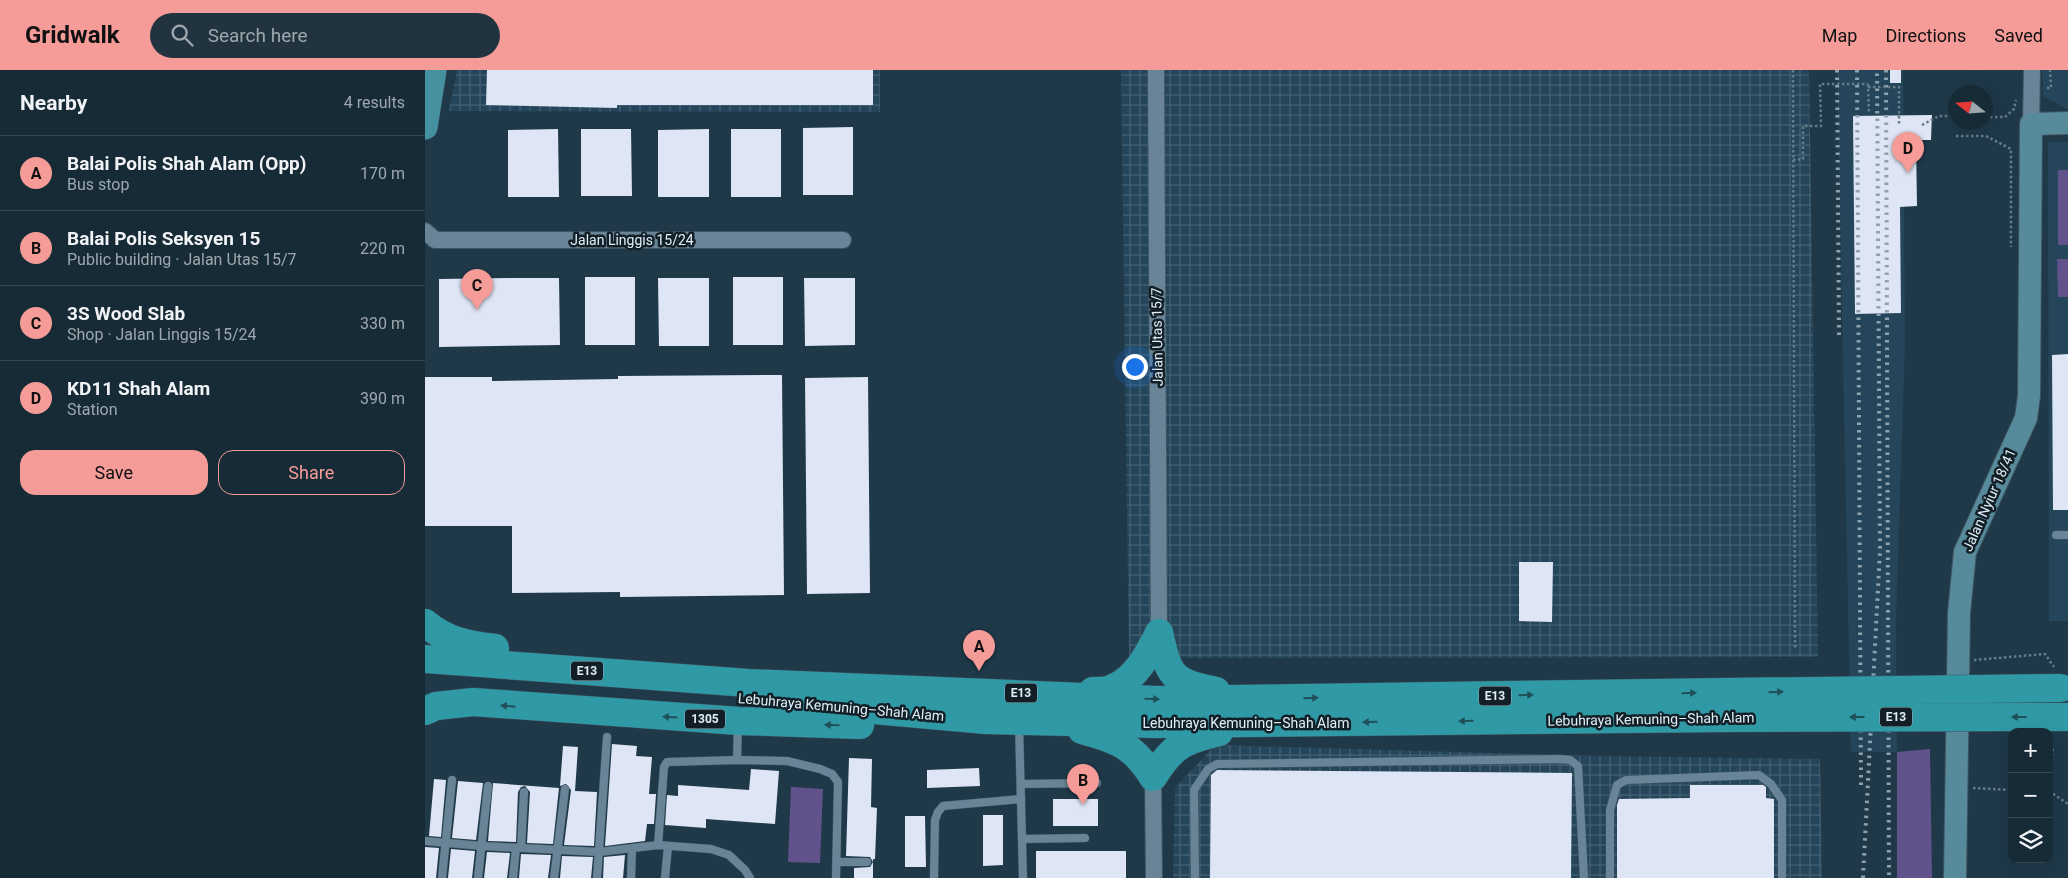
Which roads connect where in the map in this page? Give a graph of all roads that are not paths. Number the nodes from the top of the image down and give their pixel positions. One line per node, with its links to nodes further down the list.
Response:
1 (434, 70): 6 (main road)
2 (1156, 70): 12 (street, Jalan Utas 15/7)
3 (2032, 70): 5 (street)
4 (2068, 123): 5 (street)
5 (2031, 124): 65 (street, Jalan Nyiur 18/41)
6 (425, 127)
7 (428, 239): 8 (street, Jalan Linggis 15/24)
8 (843, 240)
9 (2056, 535): 10 (lane)
10 (2068, 535)
11 (425, 623): 16 (highway)
12 (1159, 633): 17 (highway); 21 (highway)
13 (425, 659): 18 (highway, Lebuhraya Kemuning–Shah Alam / E13)
14 (425, 675): 18 (highway, Lebuhraya Kemuning–Shah Alam / E13)
15 (2062, 683): 19 (highway, Lebuhraya Kemuning–Shah Alam / E13, one-way to 15, bridge)
16 (973, 691): 17 (highway, Lebuhraya Kemuning–Shah Alam / E13); 18 (highway, Lebuhraya Kemuning–Shah Alam / E13)
17 (1069, 695): 21 (highway, Lebuhraya Kemuning–Shah Alam / E13, one-way to 21)
18 (745, 701): 20 (highway, 1305, one-way to 20); 23 (highway, 1305, one-way to 18); 27 (lane)
19 (1726, 705): 21 (highway, Lebuhraya Kemuning–Shah Alam / E13); 22 (highway, Lebuhraya Kemuning–Shah Alam / E13, one-way to 19, bridge)
20 (425, 711)
21 (1258, 711): 25 (highway, Lebuhraya Kemuning–Shah Alam / E13); 28 (highway)
22 (2068, 717)
23 (986, 720): 24 (highway, Lebuhraya Kemuning–Shah Alam / E13)
24 (1019, 721): 25 (highway, Lebuhraya Kemuning–Shah Alam / E13); 31 (lane)
25 (1054, 722): 28 (highway)
26 (607, 737): 46 (lane)
27 (737, 760): 40 (lane); 47 (lane)
28 (1153, 777): 60 (street)
29 (452, 780): 39 (lane)
30 (1097, 783): 31 (lane)
31 (1021, 784): 35 (lane)
32 (487, 786): 41 (lane)
33 (565, 789): 44 (lane)
34 (524, 792): 43 (lane)
35 (1021, 799): 37 (lane); 58 (lane)
36 (1085, 838): 37 (lane)
37 (1022, 839): 59 (lane)
38 (425, 841): 39 (lane)
39 (446, 843): 41 (lane); 49 (lane)
40 (658, 845): 42 (lane); 45 (lane)
41 (482, 846): 43 (lane); 50 (lane)
42 (668, 846): 55 (lane); 56 (lane)
43 (519, 848): 44 (lane); 51 (lane)
44 (559, 849): 46 (lane); 52 (lane)
45 (633, 849): 46 (lane); 54 (lane)
46 (599, 852): 53 (lane)
47 (837, 862): 48 (lane); 57 (lane)
48 (867, 862)
49 (442, 878)
50 (478, 878)
51 (513, 878)
52 (554, 878)
53 (597, 878)
54 (631, 878)
55 (665, 878)
56 (750, 878)
57 (836, 878)
58 (934, 878)
59 (1023, 878)
60 (1153, 878)
61 (1195, 878): 62 (lane)
62 (1584, 878)
63 (1610, 878): 64 (lane)
64 (1782, 878)
65 (1955, 878)

